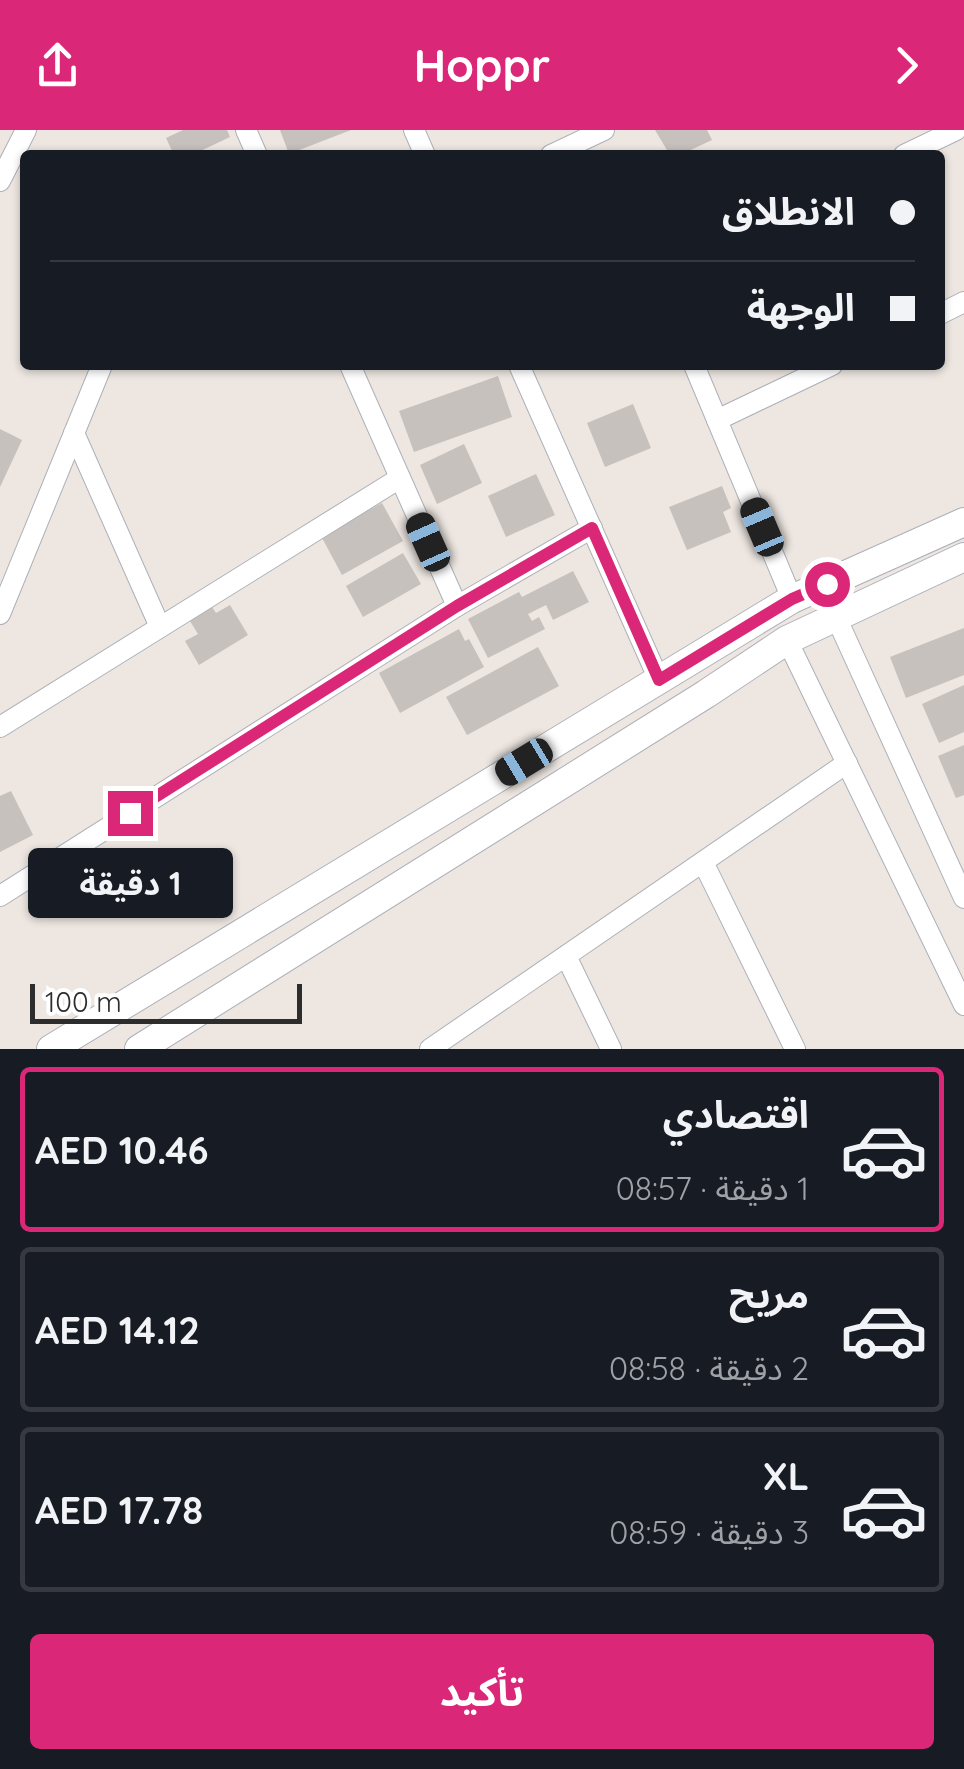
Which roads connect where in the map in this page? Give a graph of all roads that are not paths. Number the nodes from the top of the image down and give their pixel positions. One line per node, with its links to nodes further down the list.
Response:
1 (26, 130): 6 (street)
2 (604, 130): 4 (street)
3 (956, 130): 5 (street)
4 (562, 150)
5 (914, 150)
6 (0, 181)
7 (100, 370): 13 (street)
8 (352, 370): 14 (street)
9 (521, 370): 16 (street)
10 (696, 370): 12 (street)
11 (822, 370): 12 (street)
12 (717, 420): 18 (street)
13 (74, 433): 20 (street); 22 (street)
14 (400, 478): 19 (street); 22 (street)
15 (964, 522): 18 (street)
16 (592, 528): 19 (street); 24 (street)
17 (964, 556): 21 (street)
18 (792, 599): 24 (street)
19 (457, 606): 29 (street)
20 (0, 614)
21 (836, 617): 23 (street); 30 (street)
22 (160, 627): 26 (street)
23 (787, 640): 27 (street); 34 (street)
24 (659, 680): 33 (street)
25 (0, 701): 26 (street)
26 (2, 725)
27 (847, 763): 28 (street); 32 (street)
28 (704, 862): 31 (street); 37 (street)
29 (0, 896)
30 (964, 898)
31 (566, 956): 35 (street); 36 (street)
32 (964, 1005)
33 (51, 1049)
34 (139, 1049)
35 (430, 1049)
36 (611, 1049)
37 (795, 1049)

